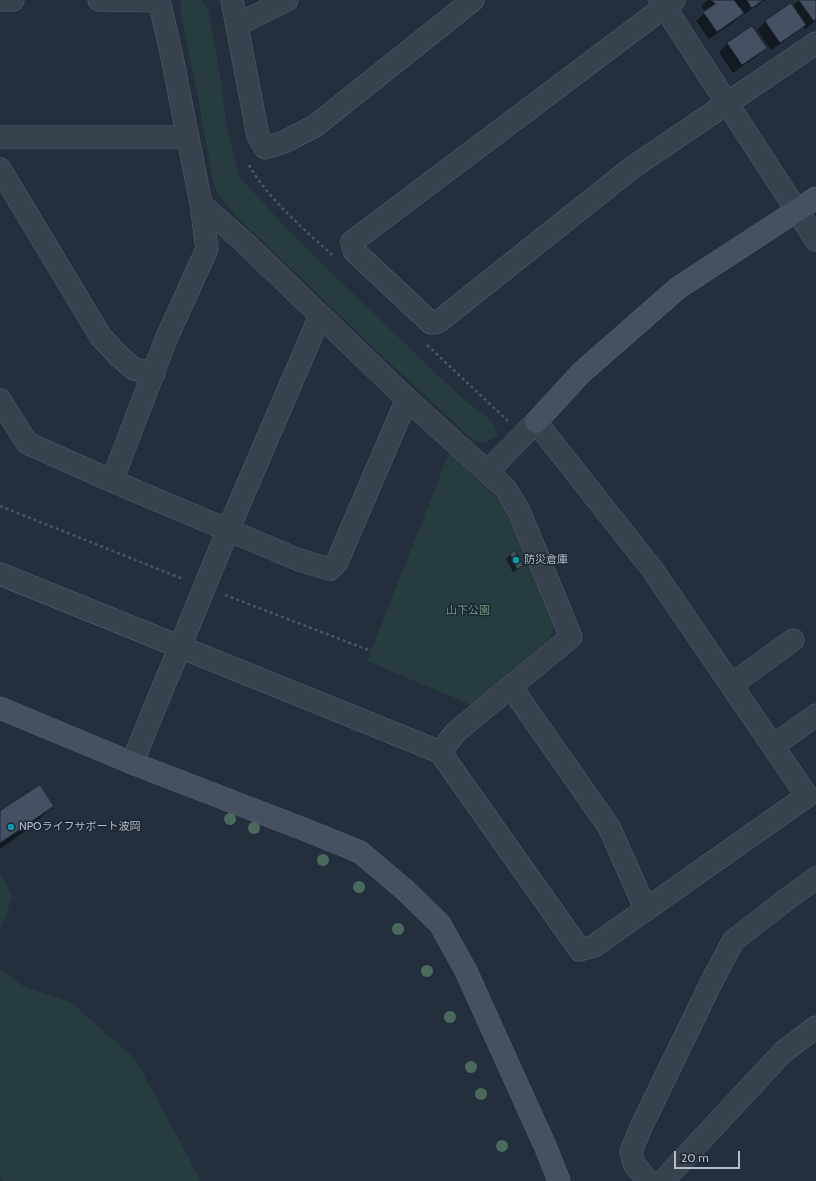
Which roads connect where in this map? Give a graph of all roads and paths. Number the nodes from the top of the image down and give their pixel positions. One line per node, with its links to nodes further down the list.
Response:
1 (0, 0): 2 (street)
2 (13, 0)
3 (99, 0): 7 (street)
4 (232, 0): 9 (street)
5 (286, 0): 9 (street)
6 (473, 0): 9 (street)
7 (159, 1): 13 (street)
8 (666, 2): 11 (street); 11 (street)
9 (238, 25)
10 (816, 43): 11 (street)
11 (728, 103): 17 (street)
12 (0, 137): 13 (street)
13 (187, 137): 16 (street)
14 (0, 169): 20 (street)
15 (816, 198): 17 (street)
16 (201, 204): 19 (street); 20 (street)
17 (797, 211): 18 (street); 23 (street)
18 (816, 240)
19 (320, 316): 21 (street); 27 (street)
20 (154, 373): 25 (street)
21 (407, 399): 24 (street); 27 (street)
22 (0, 400): 25 (street)
23 (536, 422): 24 (street); 33 (street)
24 (487, 472): 34 (street)
25 (112, 482): 27 (street)
26 (0, 506): 29 (path)
27 (228, 530): 29 (street)
28 (0, 574): 31 (street)
29 (204, 588): 31 (street); 32 (path)
30 (793, 640): 33 (street)
31 (180, 647): 38 (street); 39 (street)
32 (372, 651)
33 (731, 685): 37 (street)
34 (510, 687): 38 (street); 41 (street)
35 (0, 708): 39 (street)
36 (816, 715): 37 (street)
37 (773, 746): 41 (street)
38 (440, 752): 41 (street)
39 (132, 763): 43 (street)
40 (816, 878): 44 (street)
41 (646, 910)
42 (816, 1027): 45 (street)
43 (559, 1181)
44 (648, 1181)
45 (663, 1181)

